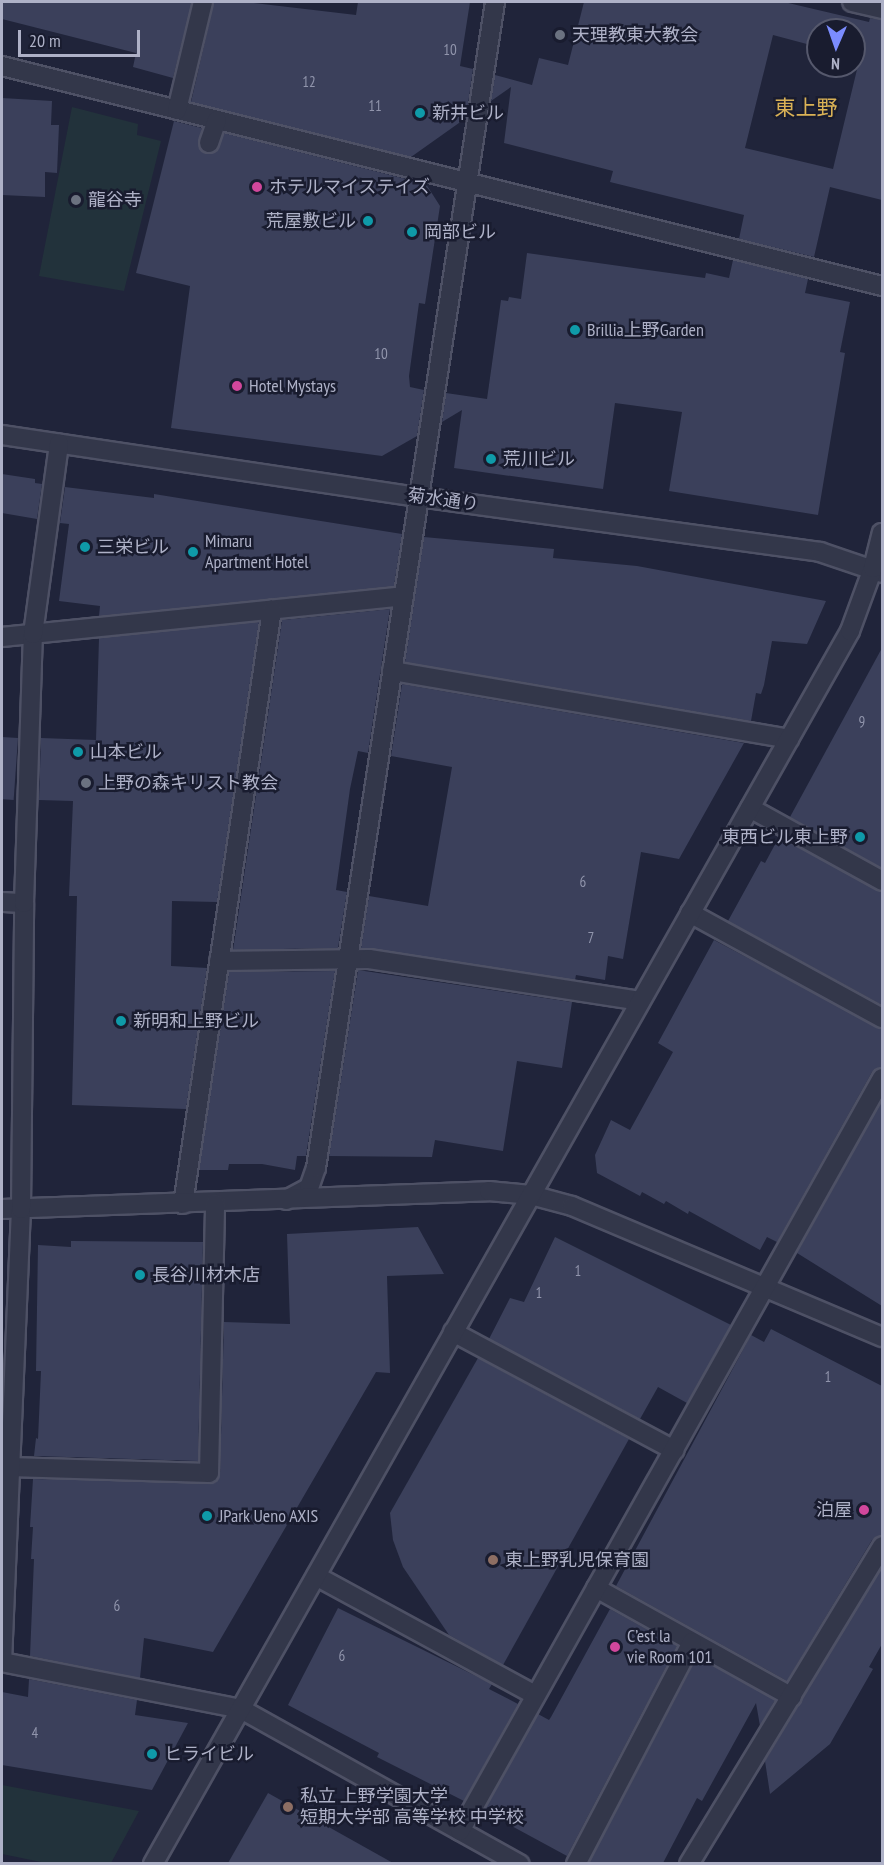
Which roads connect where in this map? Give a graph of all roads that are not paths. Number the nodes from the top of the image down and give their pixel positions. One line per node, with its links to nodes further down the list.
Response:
1 (203, 2): 6 (street)
2 (495, 2): 9 (street)
3 (852, 2): 4 (street)
4 (882, 9)
5 (2, 66): 6 (street)
6 (177, 110): 7 (street)
7 (217, 120): 8 (street); 9 (street)
8 (208, 142)
9 (468, 182): 10 (street); 13 (street)
10 (882, 286)
11 (2, 435): 12 (street, 菊水通り)
12 (59, 444): 13 (street, 菊水通り); 18 (street)
13 (419, 497): 15 (street, 菊水通り); 16 (street)
14 (882, 533): 15 (street)
15 (878, 570): 21 (street)
16 (404, 596): 17 (street); 20 (street)
17 (272, 610): 18 (street); 28 (street)
18 (33, 634): 19 (street); 25 (street)
19 (2, 637)
20 (393, 671): 21 (street); 27 (street)
21 (789, 739): 22 (street)
22 (750, 808): 23 (street); 26 (street)
23 (882, 881)
24 (2, 902): 25 (street)
25 (24, 903): 37 (street)
26 (690, 913): 29 (street); 30 (street)
27 (348, 959): 28 (street); 29 (street); 33 (street)
28 (219, 961): 35 (street)
29 (640, 1000): 32 (street)
30 (882, 1018)
31 (882, 1078): 38 (street)
32 (531, 1195): 33 (street); 38 (street); 39 (street)
33 (286, 1200): 34 (street)
34 (215, 1203): 35 (street); 42 (street)
35 (183, 1204): 37 (street)
36 (2, 1209): 37 (street)
37 (21, 1209): 42 (street)
38 (767, 1287): 40 (street); 41 (street)
39 (453, 1332): 41 (street); 44 (street)
40 (882, 1337)
41 (674, 1450): 45 (street)
42 (10, 1467): 47 (street)
43 (882, 1546): 49 (street)
44 (316, 1576): 48 (street); 50 (street)
45 (596, 1588): 46 (street); 48 (street)
46 (692, 1642): 49 (street); 54 (street)
47 (2, 1662): 50 (street)
48 (535, 1695): 51 (street)
49 (792, 1697): 55 (street)
50 (241, 1709): 51 (street); 52 (street)
51 (460, 1831): 53 (street)
52 (153, 1863)
53 (520, 1863)
54 (576, 1863)
55 (689, 1863)

